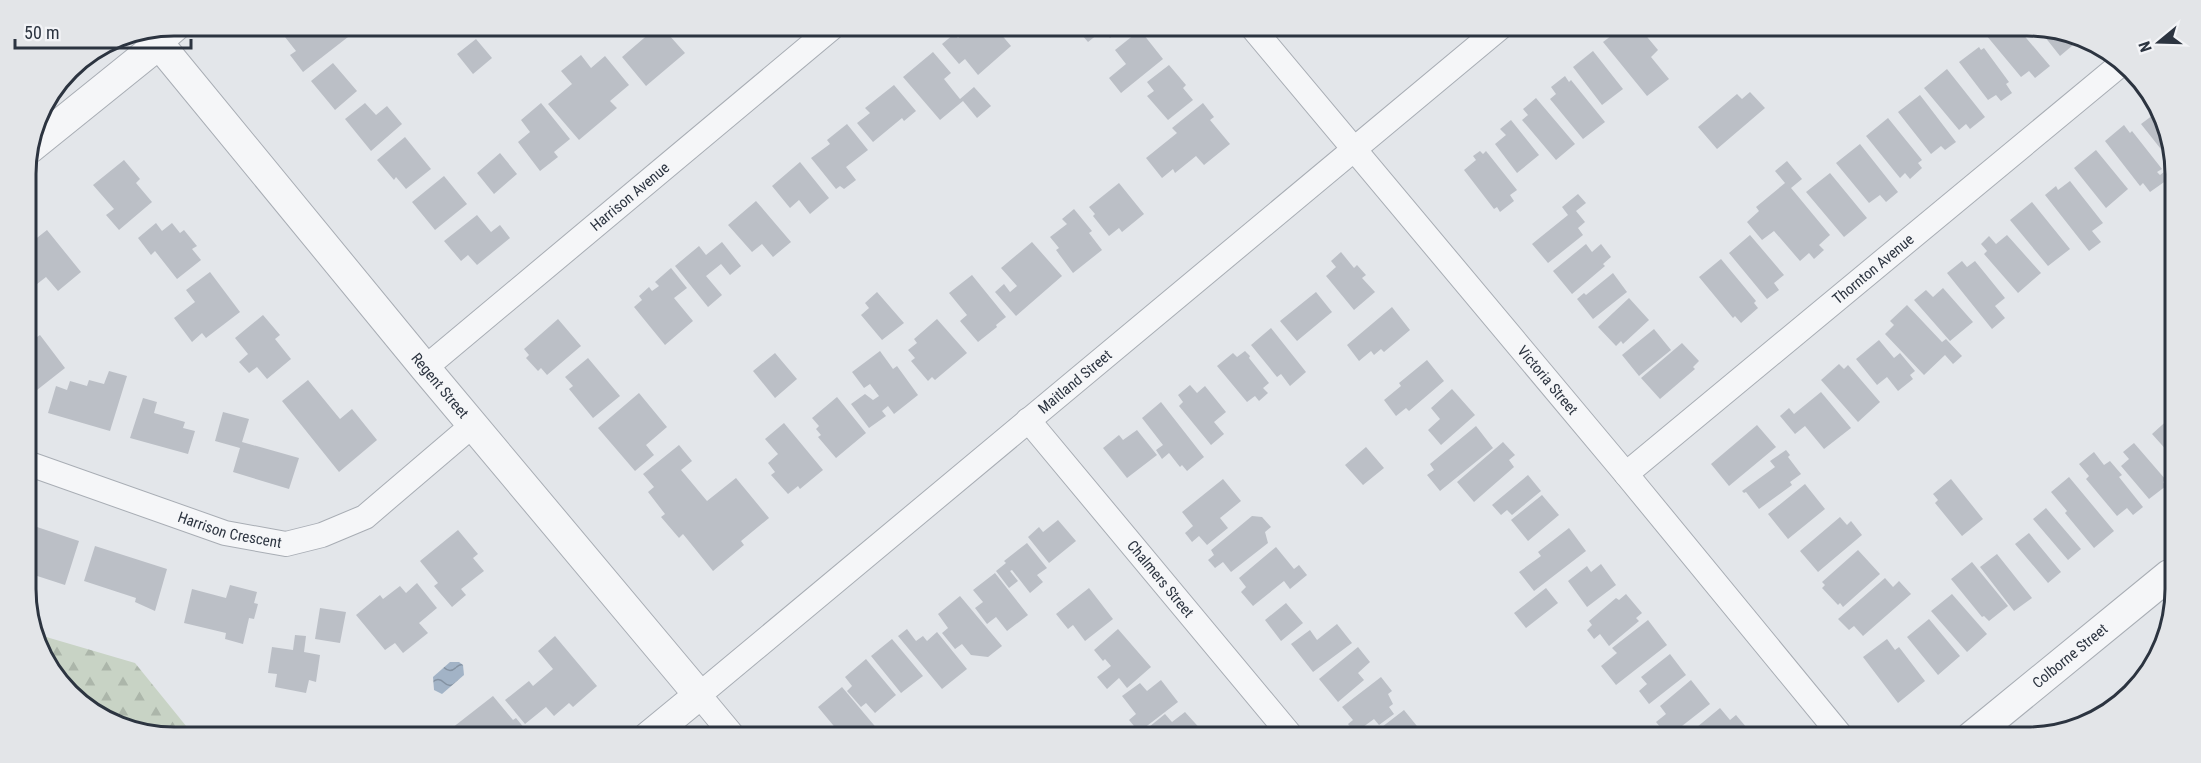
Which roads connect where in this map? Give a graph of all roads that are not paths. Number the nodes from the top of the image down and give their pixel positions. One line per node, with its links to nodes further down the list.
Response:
1 (164, 36): 9 (street, Regent Street)
2 (822, 36): 9 (street, Harrison Avenue)
3 (1259, 36): 8 (street, Victoria Street)
4 (1490, 36): 8 (street, Maitland Street)
5 (158, 37): 7 (street)
6 (2116, 68): 13 (street, Thornton Avenue)
7 (41, 139)
8 (1354, 148): 10 (street, Maitland Street); 13 (street, Victoria Street)
9 (425, 368): 11 (street, Regent Street)
10 (1028, 420): 15 (street, Maitland Street); 18 (street, Chalmers Street)
11 (474, 424): 12 (street, Harrison Crescent); 15 (street, Regent Street)
12 (36, 466)
13 (1626, 474): 19 (street, Victoria Street)
14 (2165, 578): 20 (street, Colborne Street)
15 (699, 695): 16 (street, Maitland Street); 17 (street, Regent Street)
16 (660, 727)
17 (726, 727)
18 (1284, 727)
19 (1834, 727)
20 (1983, 727)

